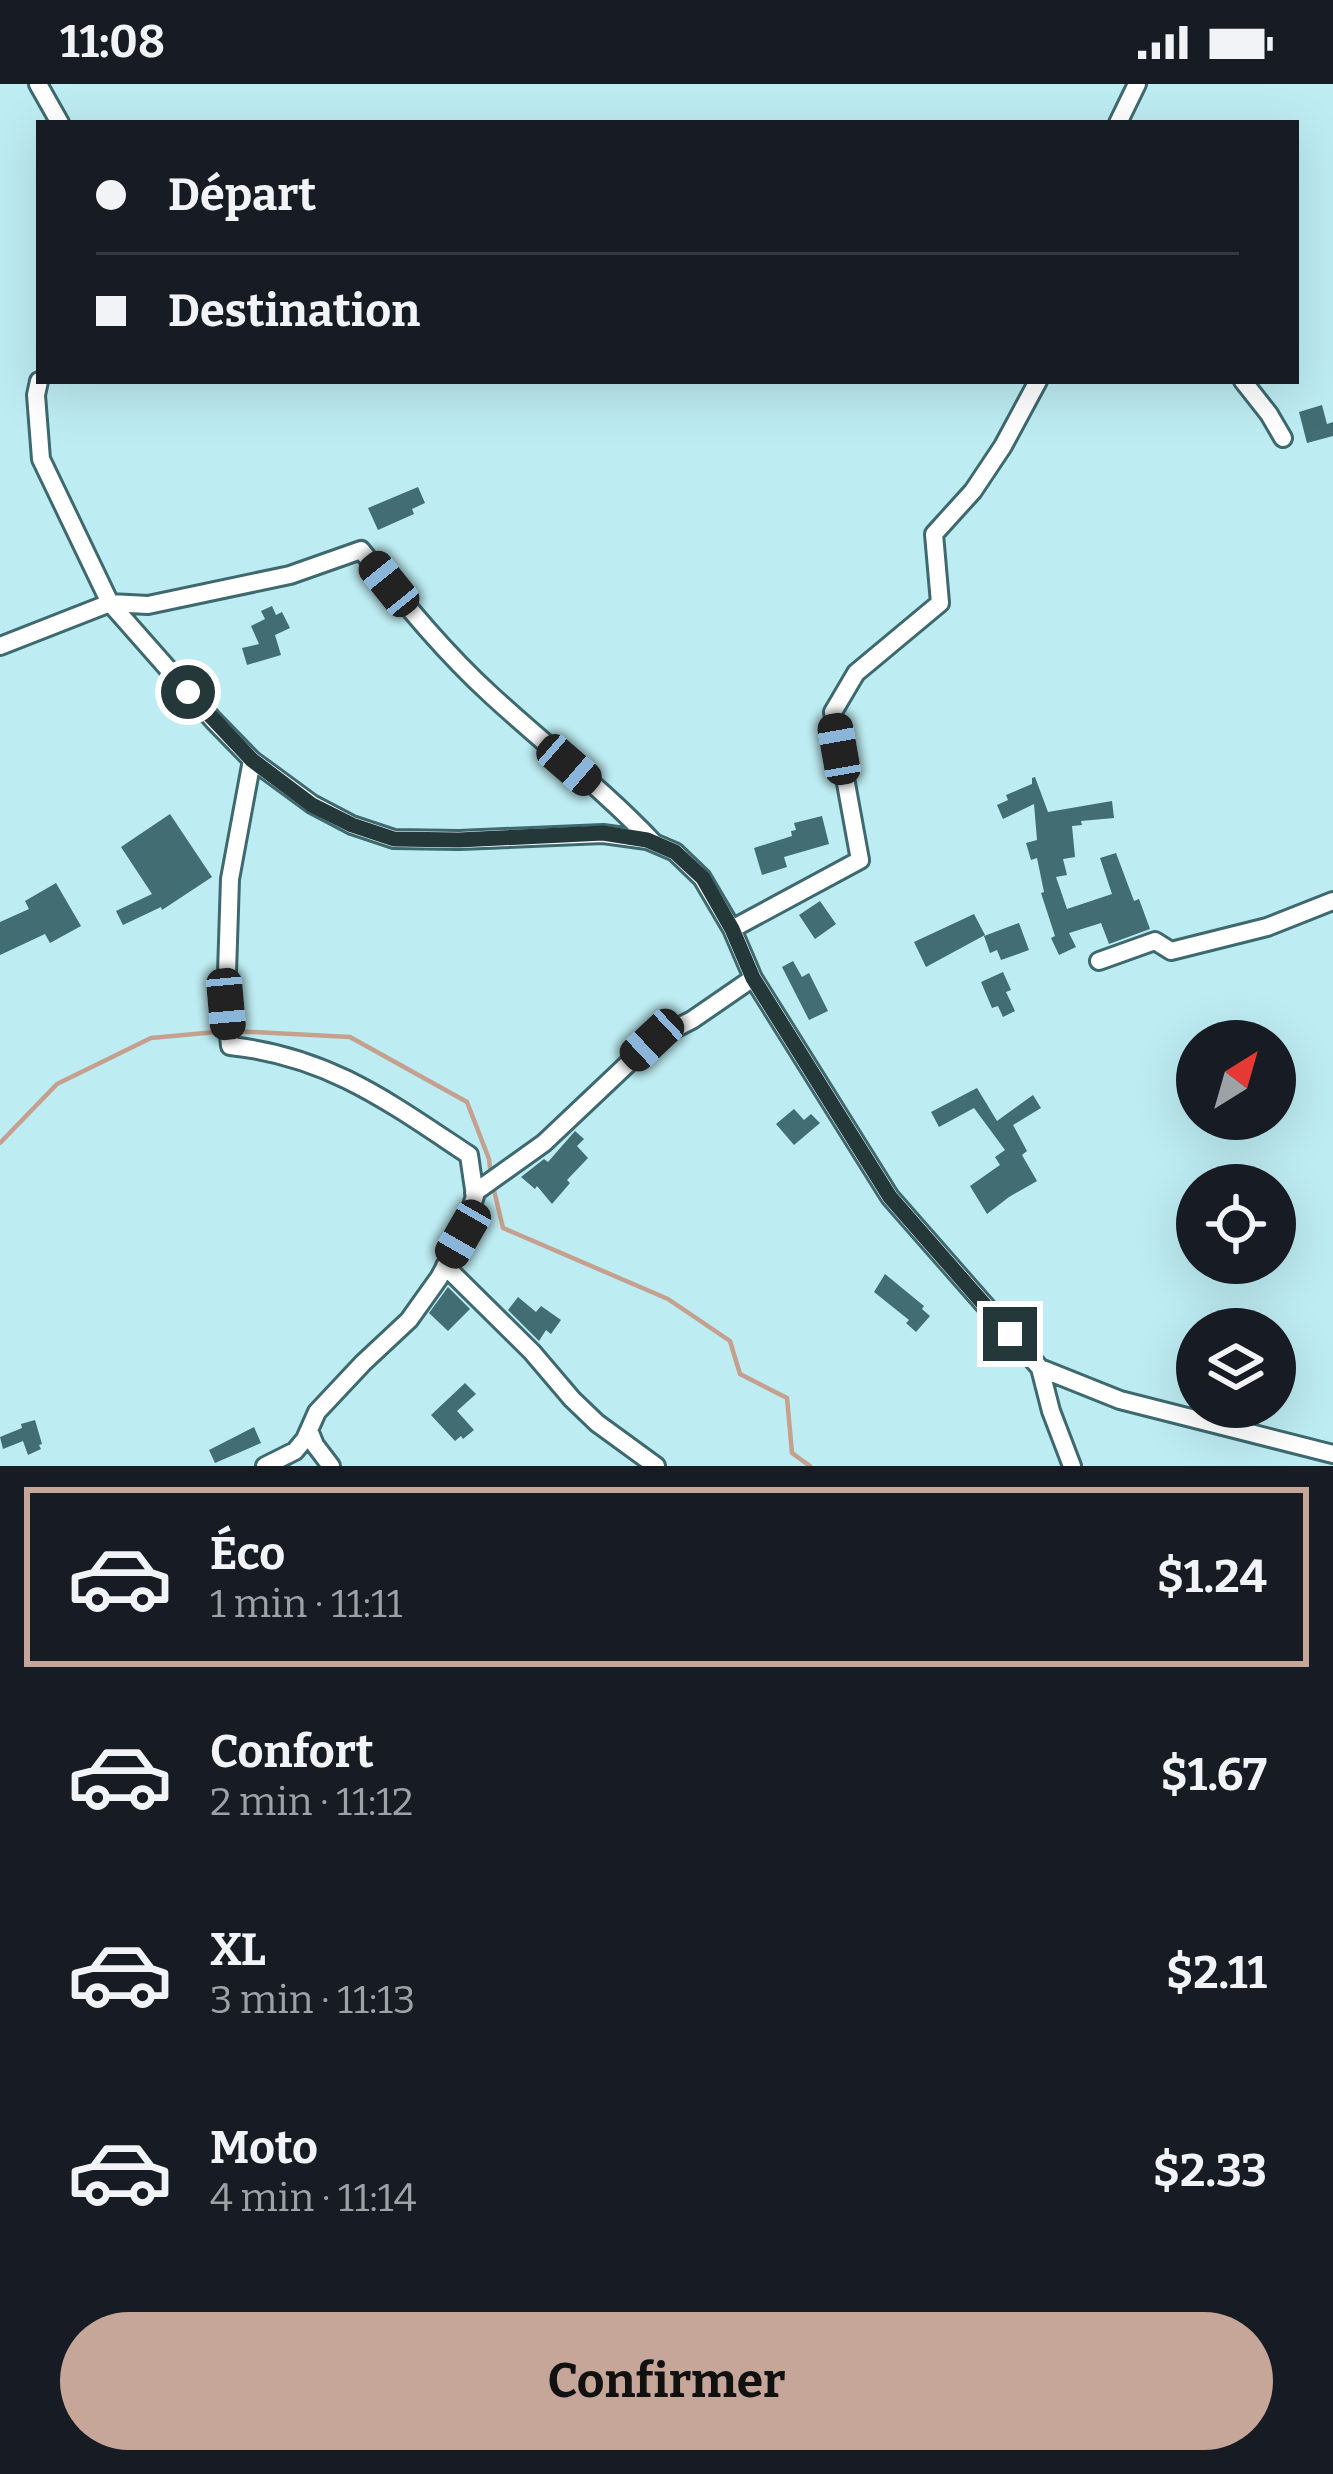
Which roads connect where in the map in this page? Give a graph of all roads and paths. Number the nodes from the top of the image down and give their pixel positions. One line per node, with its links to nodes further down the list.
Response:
1 (38, 84): 3 (street)
2 (1137, 84): 4 (street)
3 (58, 120)
4 (1119, 120)
5 (38, 384): 9 (street)
6 (1036, 384): 14 (street)
7 (1245, 384): 8 (street)
8 (1283, 438)
9 (110, 602): 10 (street); 11 (street); 12 (street)
10 (0, 646)
11 (252, 760): 12 (street); 17 (street)
12 (653, 843): 14 (street)
13 (1333, 901): 15 (street)
14 (732, 929): 16 (street)
15 (1099, 961)
16 (753, 978): 17 (street); 19 (street)
17 (474, 1193): 18 (street)
18 (445, 1267): 20 (street); 24 (street)
19 (1040, 1368): 21 (street); 25 (street)
20 (309, 1430): 22 (street); 23 (street)
21 (1333, 1454)
22 (265, 1466)
23 (331, 1466)
24 (656, 1466)
25 (1072, 1466)

